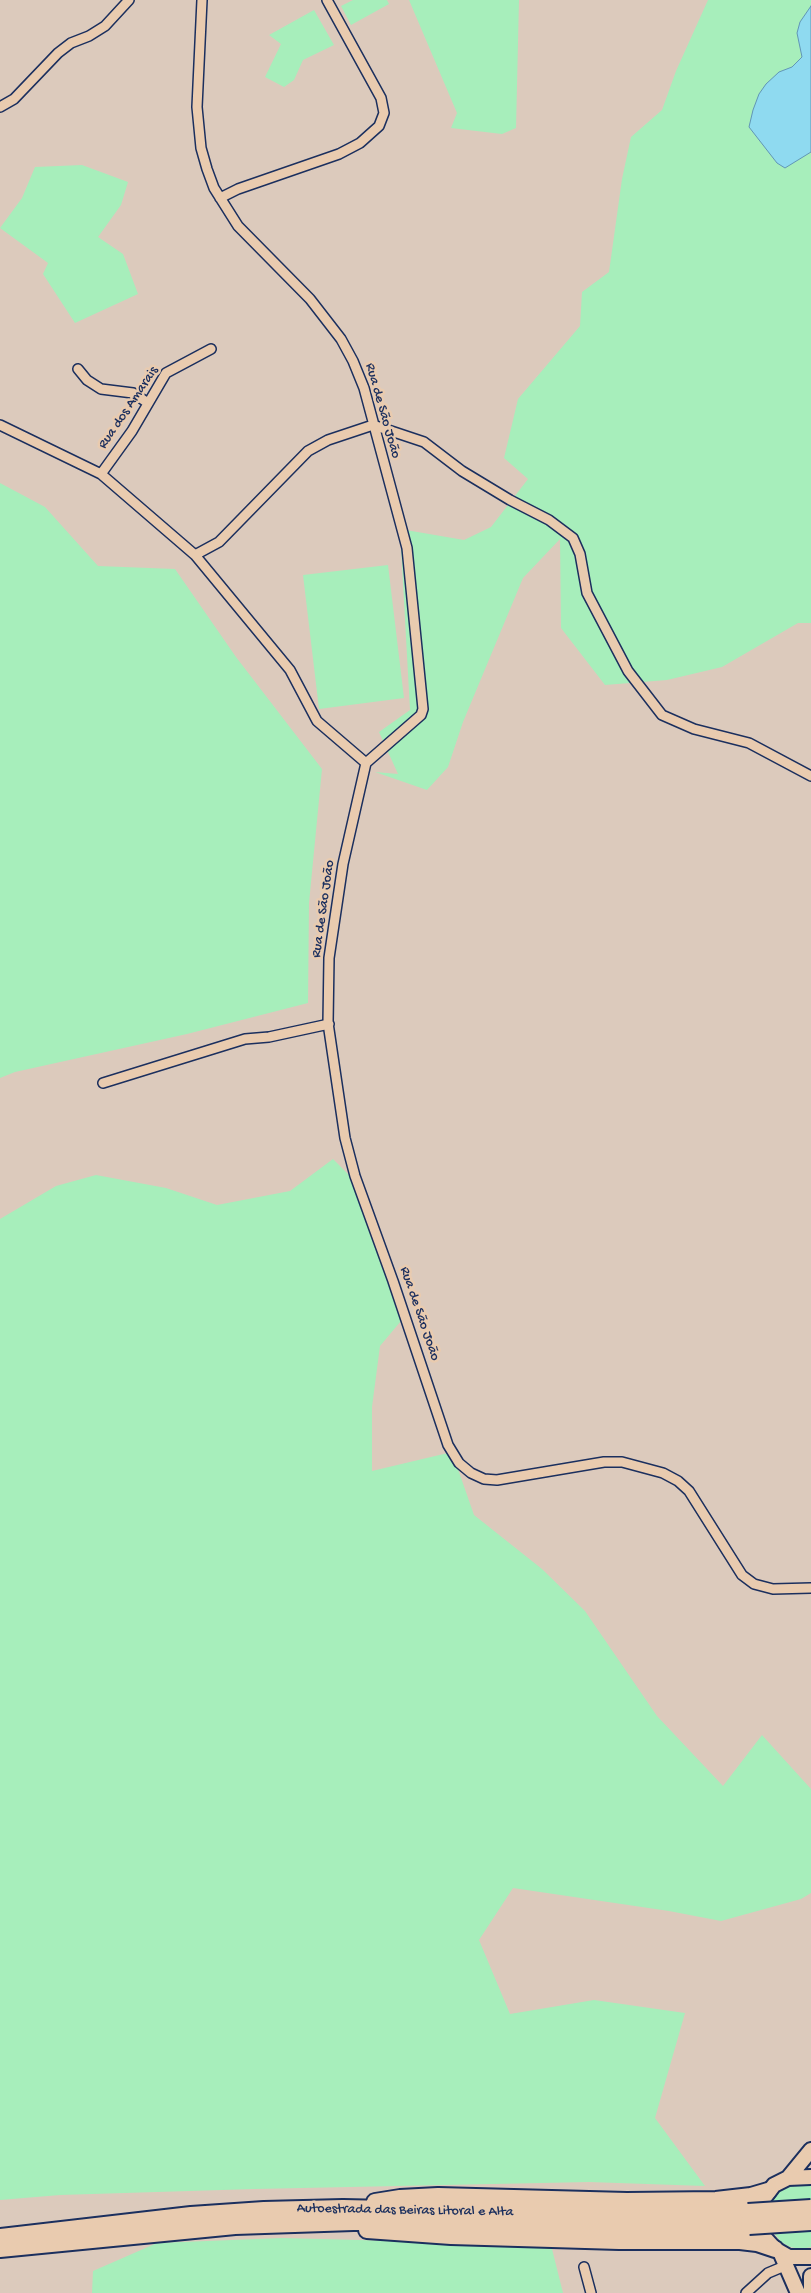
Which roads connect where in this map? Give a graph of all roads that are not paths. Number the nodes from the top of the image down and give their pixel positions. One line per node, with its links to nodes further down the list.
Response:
1 (129, 0): 4 (street)
2 (202, 0): 5 (street, Rua de São João)
3 (327, 0): 5 (street)
4 (0, 107)
5 (220, 198): 10 (street, Rua de São João)
6 (211, 349): 8 (street, Rua dos Amarais)
7 (78, 369): 8 (street)
8 (148, 403): 11 (street, Rua dos Amarais)
9 (0, 425): 11 (street)
10 (373, 425): 12 (street); 13 (street, Rua de São João); 14 (street)
11 (101, 474): 12 (street)
12 (195, 555): 13 (street)
13 (366, 763): 15 (street, Rua de São João)
14 (811, 776)
15 (329, 1024): 16 (street); 17 (street, Rua de São João)
16 (103, 1083)
17 (811, 1588)
18 (811, 2150): 20 (main road)
19 (811, 2177): 20 (main road)
20 (788, 2178): 21 (main road)
21 (768, 2191): 22 (highway); 29 (main road)
22 (343, 2208): 24 (highway, Autoestrada das Beiras Litoral e Alta); 27 (highway, Autoestrada das Beiras Litoral e Alta)
23 (811, 2208): 24 (highway, Autoestrada das Beiras Litoral e Alta, bridge)
24 (748, 2219): 25 (highway, Autoestrada das Beiras Litoral e Alta, bridge); 26 (highway, Autoestrada das Beiras Litoral e Alta)
25 (811, 2222)
26 (333, 2223): 28 (highway, Autoestrada das Beiras Litoral e Alta); 29 (highway)
27 (0, 2237)
28 (0, 2249)
29 (781, 2256): 30 (main road); 34 (street); 35 (main road)
30 (811, 2257)
31 (584, 2267): 33 (street)
32 (811, 2276): 36 (main road)
33 (591, 2293)
34 (746, 2293)
35 (798, 2293)
36 (811, 2293)

